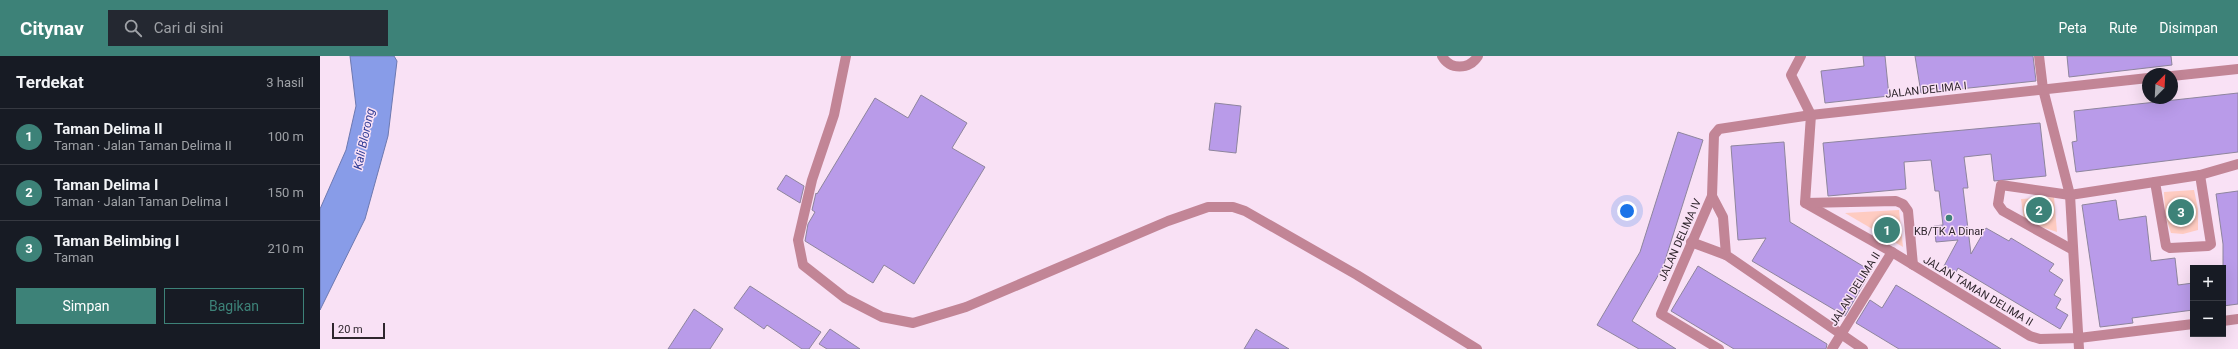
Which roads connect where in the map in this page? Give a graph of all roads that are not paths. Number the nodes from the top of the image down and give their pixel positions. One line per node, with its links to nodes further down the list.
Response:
1 (846, 56): 27 (street)
2 (1442, 56): 3 (street)
3 (1478, 56)
4 (1801, 56): 10 (street)
5 (2039, 56): 9 (street)
6 (2238, 69): 7 (street)
7 (2178, 75)
8 (2142, 79): 9 (street, JALAN DELIMA I)
9 (2043, 89): 10 (street, JALAN DELIMA I); 14 (street)
10 (1811, 115): 15 (street, JALAN DELIMA IV); 16 (street)
11 (2238, 164): 12 (street)
12 (2200, 175): 13 (street); 13 (street)
13 (2155, 182): 14 (street)
14 (2070, 194): 18 (street); 18 (street)
15 (1712, 196): 17 (street, JALAN DELIMA IV); 20 (street)
16 (1805, 203): 19 (street, JALAN TAMAN DELIMA II); 21 (street, JALAN TAMAN DELIMA II)
17 (1691, 242): 20 (street); 28 (street, JALAN DELIMA IV)
18 (2073, 250): 26 (street)
19 (1892, 252): 21 (street, JALAN TAMAN DELIMA II); 25 (street, JALAN DELIMA II)
20 (1726, 256): 25 (street)
21 (1913, 266): 26 (street, JALAN TAMAN DELIMA II)
22 (2238, 319): 23 (street)
23 (2226, 321)
24 (2190, 324): 26 (street, JALAN TAMAN DELIMA II)
25 (1840, 335): 29 (street); 30 (street, JALAN DELIMA II)
26 (2079, 338): 31 (street)
27 (1477, 349)
28 (1719, 349)
29 (1832, 349)
30 (1863, 349)
31 (2079, 349)

